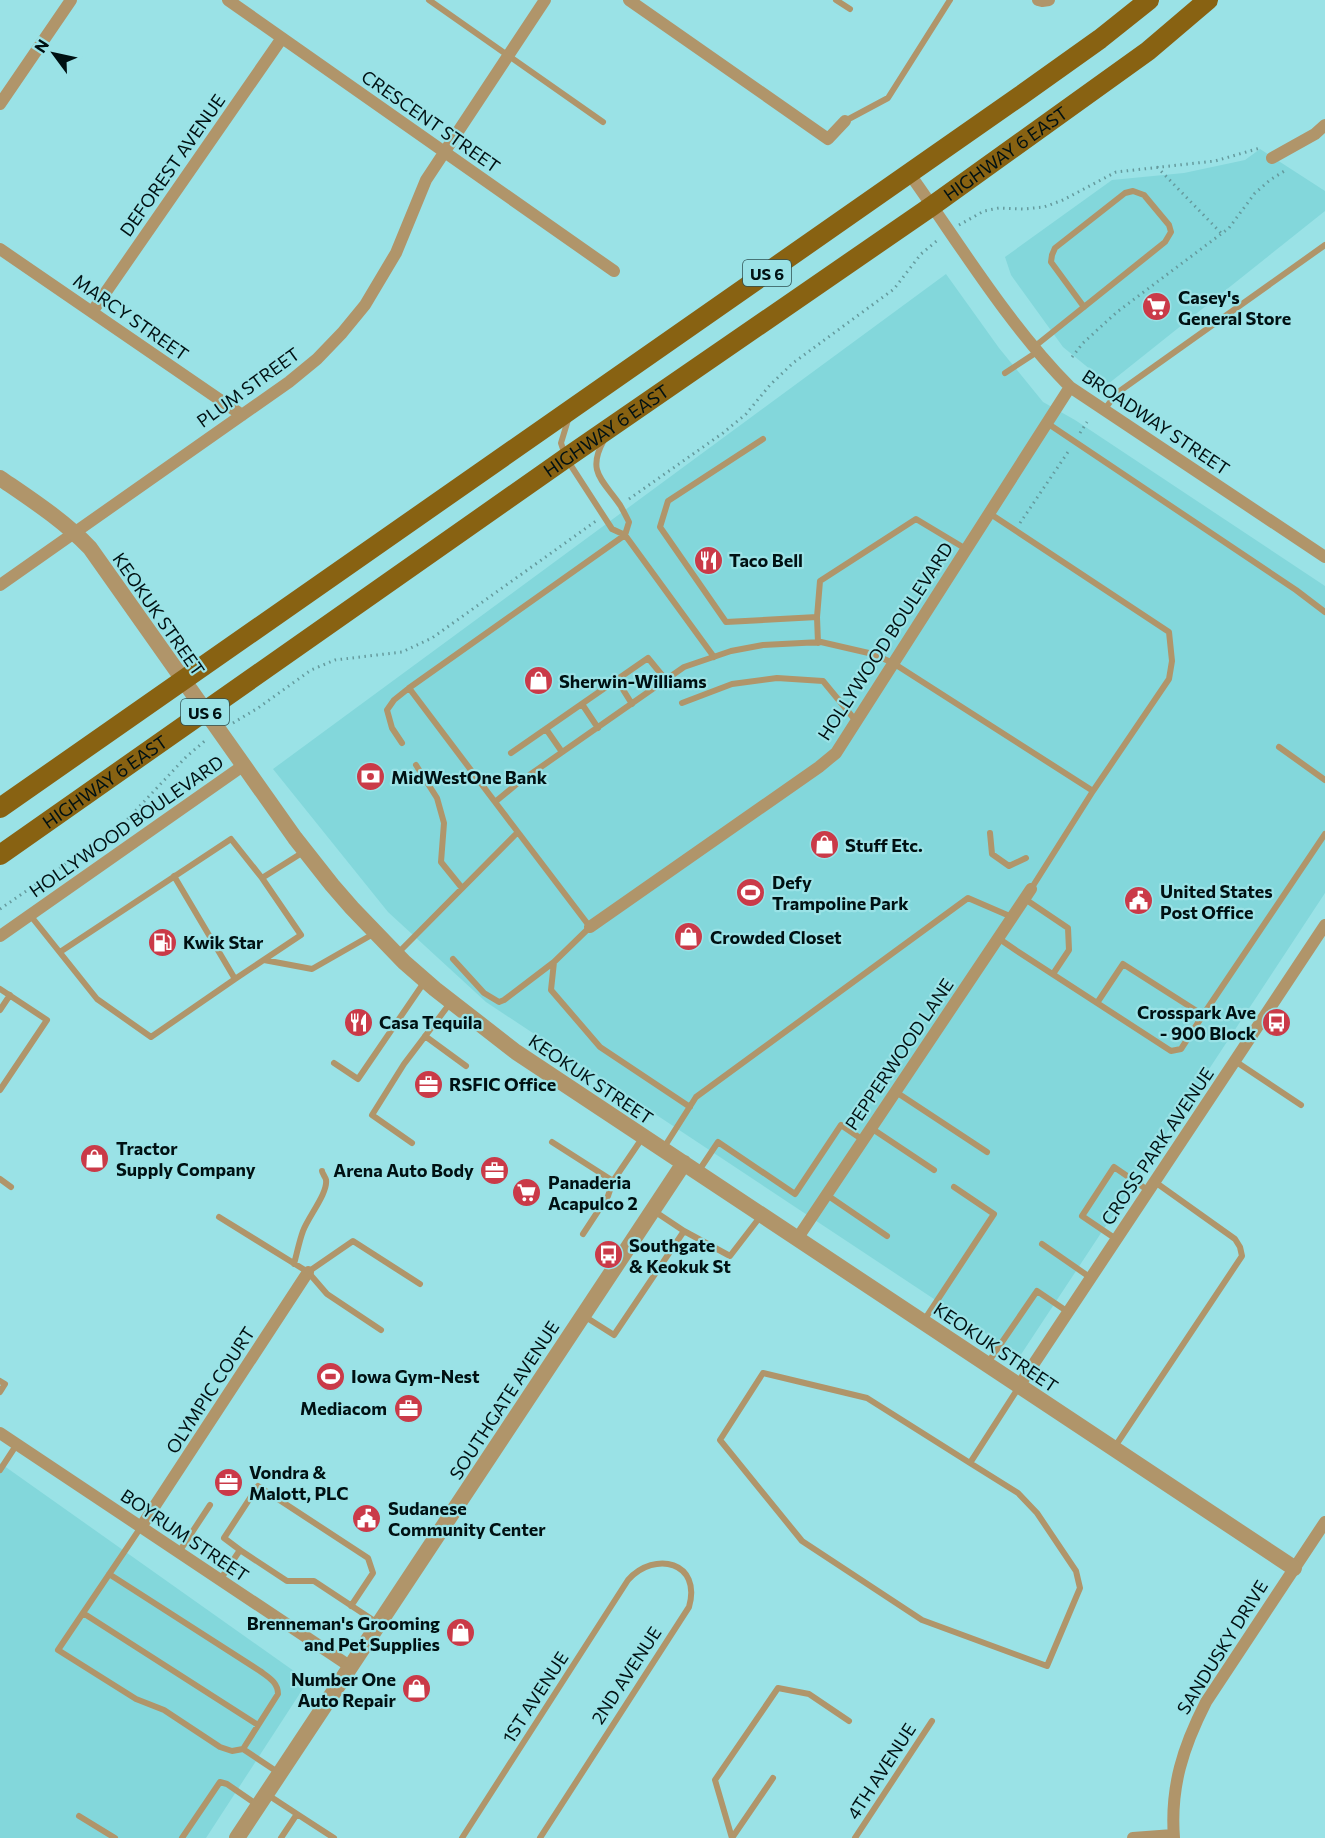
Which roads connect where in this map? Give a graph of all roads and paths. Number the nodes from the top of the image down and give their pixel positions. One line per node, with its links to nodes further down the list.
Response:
1 (71, 0): 13 (street)
2 (228, 0): 11 (street, CRESCENT STREET)
3 (429, 0): 12 (lane)
4 (545, 0): 12 (street, PLUM STREET)
5 (629, 0): 14 (street)
6 (836, 0): 10 (lane)
7 (950, 0): 14 (lane)
8 (1149, 0): 21 (main road, HIGHWAY 6 EAST / US 6)
9 (1208, 0): 22 (main road, HIGHWAY 6 EAST / US 6)
10 (850, 9)
11 (282, 38): 17 (street, CRESCENT STREET); 28 (street, DEFOREST AVENUE)
12 (508, 56): 15 (lane); 17 (street, PLUM STREET)
13 (0, 104)
14 (845, 121)
15 (603, 122)
16 (1325, 125): 18 (street)
17 (444, 152): 26 (street, CRESCENT STREET); 35 (street, PLUM STREET)
18 (1272, 158)
19 (1158, 167): 23 (path)
20 (1286, 170): 23 (path)
21 (909, 173): 22 (street, BROADWAY STREET); 33 (main road, HIGHWAY 6 EAST / US 6)
22 (933, 206): 29 (street, BROADWAY STREET); 38 (main road, HIGHWAY 6 EAST / US 6)
23 (1222, 234): 30 (path)
24 (1325, 245): 34 (lane)
25 (0, 249): 28 (street, MARCY STREET)
26 (614, 271)
27 (1084, 307): 27 (lane); 29 (lane)
28 (92, 312): 35 (street, MARCY STREET)
29 (1035, 350): 31 (lane); 32 (street, BROADWAY STREET)
30 (1072, 357)
31 (1005, 373)
32 (1070, 387): 34 (street, BROADWAY STREET); 37 (street, HOLLYWOOD BOULEVARD)
33 (572, 409): 41 (lane); 57 (main road, HIGHWAY 6 EAST / US 6)
34 (1104, 410): 48 (street, BROADWAY STREET)
35 (242, 415): 45 (street, PLUM STREET)
36 (1087, 422): 40 (path)
37 (1047, 423): 40 (lane); 43 (street, HOLLYWOOD BOULEVARD)
38 (612, 427): 41 (main road, HIGHWAY 6 EAST / US 6); 46 (lane)
39 (764, 440): 51 (lane)
40 (1074, 441): 44 (path); 50 (lane)
41 (566, 458): 46 (lane); 62 (main road, HIGHWAY 6 EAST / US 6)
42 (0, 478): 45 (street, KEOKUK STREET)
43 (989, 513): 44 (lane); 47 (street, HOLLYWOOD BOULEVARD)
44 (1016, 531): 73 (lane)
45 (75, 532): 49 (street, PLUM STREET); 57 (street, KEOKUK STREET)
46 (625, 535): 53 (lane); 58 (lane)
47 (966, 549): 51 (lane); 54 (street, HOLLYWOOD BOULEVARD)
48 (1325, 557)
49 (0, 585)
50 (1325, 612)
51 (817, 617): 52 (lane)
52 (818, 643): 53 (lane); 54 (lane)
53 (714, 657): 56 (lane)
54 (893, 663): 63 (street, HOLLYWOOD BOULEVARD); 73 (lane)
55 (617, 680): 56 (lane); 60 (lane); 61 (lane)
56 (666, 680): 60 (lane)
57 (183, 681): 62 (street, KEOKUK STREET); 75 (main road, HIGHWAY 6 EAST / US 6)
58 (409, 688): 66 (lane); 74 (lane)
59 (682, 703): 63 (lane)
60 (632, 704): 64 (lane)
61 (582, 705): 64 (lane); 65 (lane)
62 (205, 712): 70 (street, KEOKUK STREET); 80 (main road, HIGHWAY 6 EAST / US 6)
63 (856, 721): 89 (street, HOLLYWOOD BOULEVARD)
64 (598, 728): 68 (lane)
65 (546, 729): 68 (lane); 69 (lane)
66 (402, 743)
67 (1279, 747): 72 (lane)
68 (562, 752): 74 (lane)
69 (511, 753)
70 (244, 765): 79 (street, KEOKUK STREET); 86 (street, HOLLYWOOD BOULEVARD)
71 (416, 765): 84 (lane)
72 (1325, 780)
73 (1094, 791): 85 (lane)
74 (495, 802): 76 (lane)
75 (0, 808)
76 (517, 833): 84 (lane); 89 (lane)
77 (990, 833): 81 (lane)
78 (1325, 834): 106 (lane)
79 (305, 850): 83 (lane); 90 (street, KEOKUK STREET)
80 (0, 855)
81 (1026, 858)
82 (174, 876): 83 (lane); 93 (lane); 99 (lane)
83 (262, 878): 96 (lane)
84 (462, 888): 94 (lane)
85 (1027, 894): 87 (street, PEPPERWOOD LANE); 98 (lane)
86 (30, 915): 91 (street, HOLLYWOOD BOULEVARD); 93 (lane)
87 (1012, 917): 92 (street, PEPPERWOOD LANE); 114 (lane)
88 (1325, 925): 108 (street, CROSS PARK AVENUE)
89 (590, 927): 97 (lane)
90 (376, 933): 94 (street, KEOKUK STREET); 96 (lane)
91 (0, 936)
92 (998, 938): 98 (lane); 112 (street, PEPPERWOOD LANE)
93 (60, 952): 99 (lane)
94 (397, 954): 100 (street, KEOKUK STREET)
95 (453, 959): 97 (lane)
96 (263, 960): 99 (lane)
97 (554, 962): 114 (lane)
98 (1053, 974): 104 (lane)
99 (235, 979)
100 (426, 981): 103 (street, KEOKUK STREET); 109 (lane)
101 (0, 988): 102 (lane)
102 (10, 995): 105 (lane); 111 (lane)
103 (452, 1002): 107 (lane); 116 (street, KEOKUK STREET)
104 (1097, 1003): 106 (lane); 106 (lane)
105 (0, 1010)
106 (1203, 1015)
107 (425, 1036): 110 (lane); 119 (lane)
108 (1235, 1061): 113 (lane); 127 (street, CROSS PARK AVENUE)
109 (334, 1063)
110 (466, 1066)
111 (0, 1090)
112 (895, 1092): 115 (street, PEPPERWOOD LANE); 121 (lane)
113 (1301, 1105)
114 (690, 1107): 120 (lane)
115 (870, 1128): 117 (street, PEPPERWOOD LANE); 123 (lane)
116 (644, 1137): 120 (street, KEOKUK STREET); 126 (lane)
117 (862, 1140): 122 (lane); 130 (street, PEPPERWOOD LANE)
118 (552, 1142): 126 (lane)
119 (412, 1143)
120 (662, 1149): 122 (street, KEOKUK STREET)
121 (987, 1152)
122 (691, 1168): 131 (street, SOUTHGATE AVENUE); 132 (street, KEOKUK STREET)
123 (934, 1170)
124 (322, 1172): 140 (lane)
125 (0, 1179): 128 (lane)
126 (613, 1182): 135 (lane)
127 (1152, 1186): 138 (street, CROSS PARK AVENUE); 138 (lane); 154 (lane)
128 (11, 1187)
129 (954, 1187): 146 (lane)
130 (826, 1194): 136 (lane); 137 (street, PEPPERWOOD LANE)
131 (653, 1210): 134 (lane); 145 (street, SOUTHGATE AVENUE)
132 (761, 1215): 134 (lane); 137 (street, KEOKUK STREET)
133 (219, 1217): 140 (lane)
134 (684, 1230): 145 (lane)
135 (583, 1234)
136 (887, 1236)
137 (796, 1239): 146 (street, KEOKUK STREET)
138 (1117, 1240): 142 (street, CROSS PARK AVENUE)
139 (1042, 1244): 142 (lane)
140 (294, 1264): 141 (lane)
141 (308, 1272): 143 (lane); 147 (lane); 159 (street, OLYMPIC COURT)
142 (1091, 1278): 144 (street, CROSS PARK AVENUE)
143 (420, 1284)
144 (1068, 1312): 148 (lane); 150 (street, CROSS PARK AVENUE)
145 (583, 1316): 168 (street, SOUTHGATE AVENUE)
146 (922, 1322): 148 (street, KEOKUK STREET)
147 (381, 1330)
148 (987, 1365): 150 (street, KEOKUK STREET)
149 (0, 1381): 151 (lane)
150 (1020, 1386): 154 (street, KEOKUK STREET); 155 (lane)
151 (0, 1392)
152 (0, 1433): 153 (street, BOYRUM STREET)
153 (17, 1444): 156 (lane); 159 (street, BOYRUM STREET)
154 (1113, 1448): 162 (street, KEOKUK STREET)
155 (970, 1463): 155 (lane)
156 (0, 1470)
157 (210, 1505): 161 (lane)
158 (1325, 1522): 162 (street, SANDUSKY DRIVE)
159 (141, 1527): 161 (street, BOYRUM STREET); 164 (lane)
160 (240, 1550): 165 (lane); 166 (lane); 166 (lane)
161 (179, 1553): 165 (street, BOYRUM STREET)
162 (1294, 1568): 179 (street, SANDUSKY DRIVE)
163 (634, 1573): 185 (lane, 1ST AVENUE); 186 (lane, 2ND AVENUE)
164 (109, 1574): 167 (lane); 172 (lane)
165 (220, 1580): 169 (street, BOYRUM STREET)
166 (351, 1606): 168 (lane)
167 (83, 1612): 172 (lane); 173 (lane)
168 (379, 1624): 169 (street, SOUTHGATE AVENUE)
169 (351, 1667): 174 (street, SOUTHGATE AVENUE)
170 (849, 1721): 187 (lane)
171 (932, 1721): 188 (lane, 4TH AVENUE)
172 (258, 1725): 173 (lane)
173 (243, 1749): 174 (lane)
174 (280, 1773): 176 (street, SOUTHGATE AVENUE)
175 (773, 1778): 187 (lane)
176 (262, 1800): 177 (lane); 181 (lane); 182 (street, SOUTHGATE AVENUE)
177 (297, 1814): 183 (lane); 184 (lane)
178 (80, 1816): 180 (lane)
179 (1173, 1837): 189 (street)
180 (115, 1838)
181 (182, 1838)
182 (237, 1838)
183 (281, 1838)
184 (334, 1838)
185 (462, 1838)
186 (540, 1838)
187 (732, 1838)
188 (855, 1838)
189 (1133, 1838)

